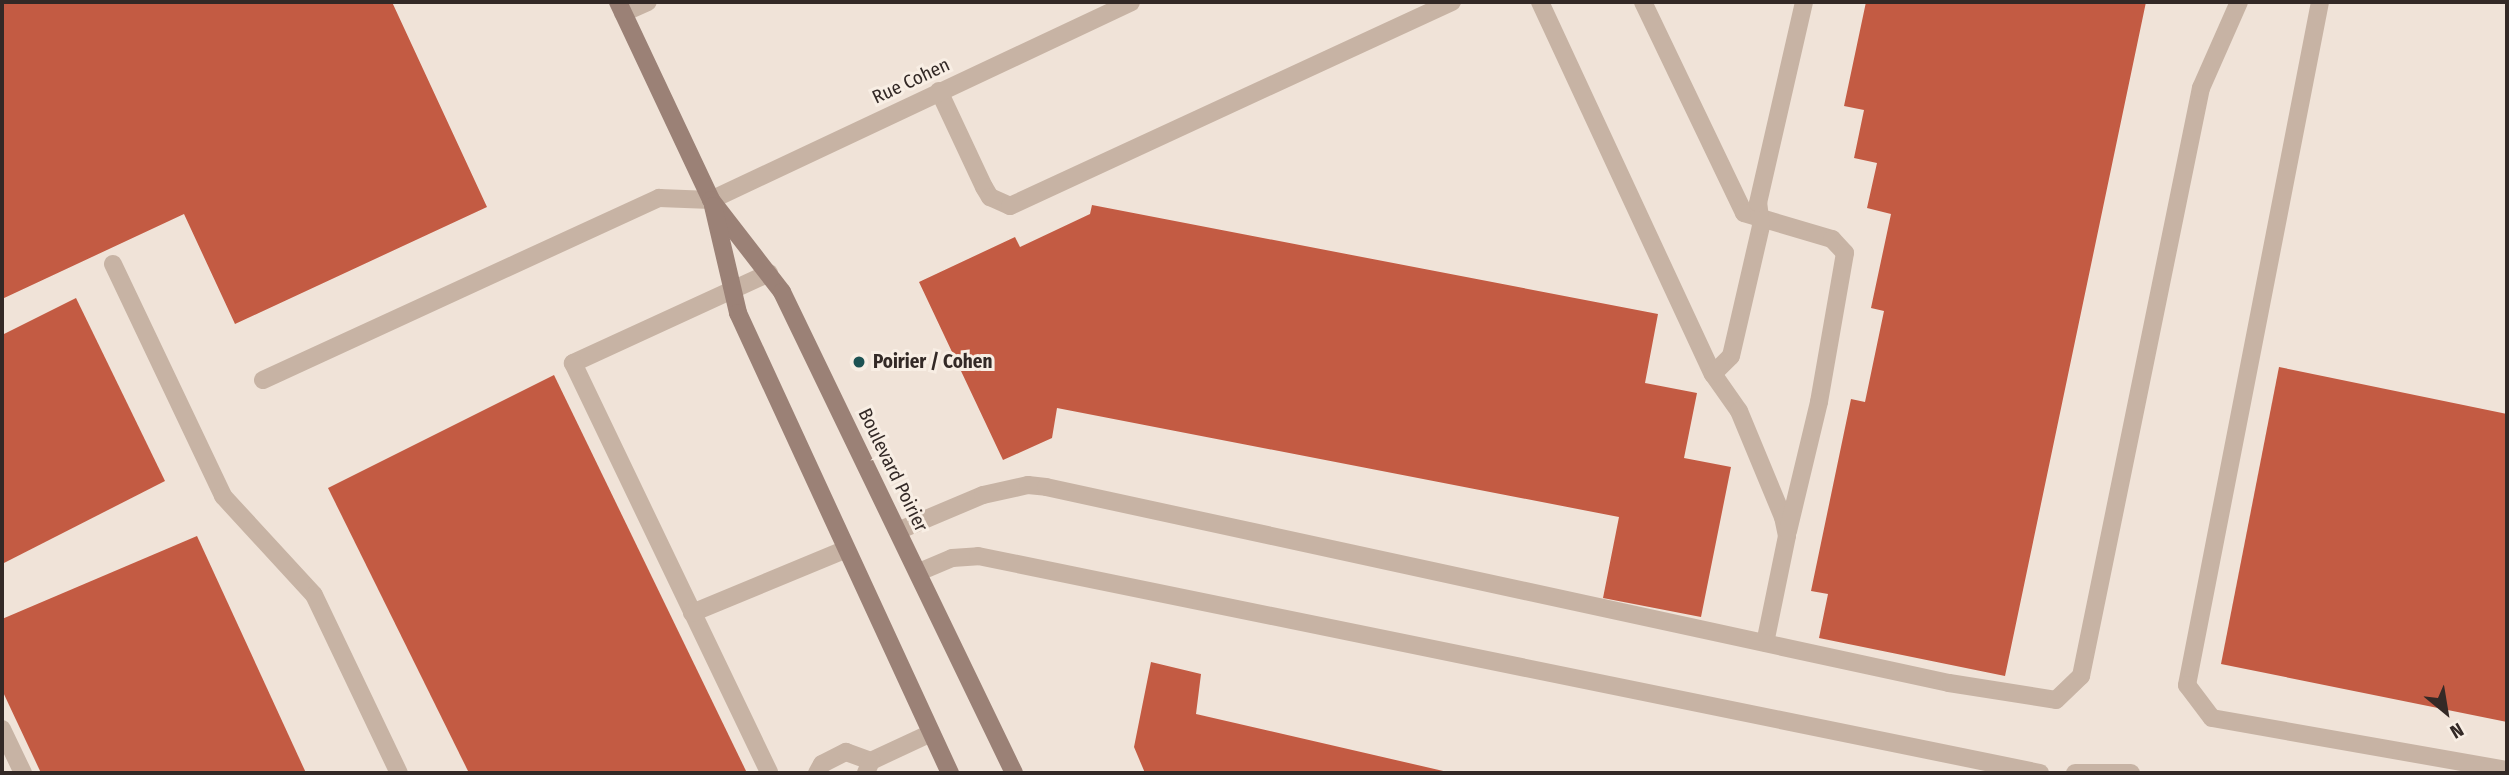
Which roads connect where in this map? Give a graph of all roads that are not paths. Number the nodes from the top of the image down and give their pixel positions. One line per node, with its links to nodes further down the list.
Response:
1 (648, 2): 9 (street)
2 (1131, 2): 10 (street, Rue Cohen)
3 (1452, 2): 10 (street)
4 (1540, 2): 16 (street)
5 (1643, 2): 12 (street)
6 (1804, 2): 12 (street)
7 (2239, 2): 23 (street)
8 (2320, 2): 27 (street)
9 (621, 8): 11 (street, Boulevard Poirier)
10 (939, 91): 11 (street, Rue Cohen)
11 (711, 200): 14 (street, Boulevard Poirier); 15 (street, Boulevard Poirier); 17 (street)
12 (1760, 219): 16 (street); 19 (street)
13 (113, 264): 29 (street)
14 (769, 273): 15 (street); 18 (street, Boulevard Poirier)
15 (732, 290): 20 (street, Boulevard Poirier); 22 (street)
16 (1713, 374): 19 (street)
17 (264, 380)
18 (900, 530): 21 (street, Boulevard Poirier); 23 (street)
19 (1787, 536): 23 (street)
20 (844, 550): 22 (street); 25 (street, Boulevard Poirier)
21 (919, 572): 33 (street, Boulevard Poirier); 34 (street)
22 (692, 613): 30 (street)
23 (1765, 643)
24 (2, 729): 28 (street)
25 (930, 733): 26 (street); 32 (street, Boulevard Poirier)
26 (869, 767): 31 (street)
27 (2507, 770)
28 (23, 773)
29 (399, 773)
30 (769, 773)
31 (817, 773)
32 (950, 773)
33 (1014, 773)
34 (2040, 773)
35 (2075, 773): 36 (street)
36 (2131, 773)

